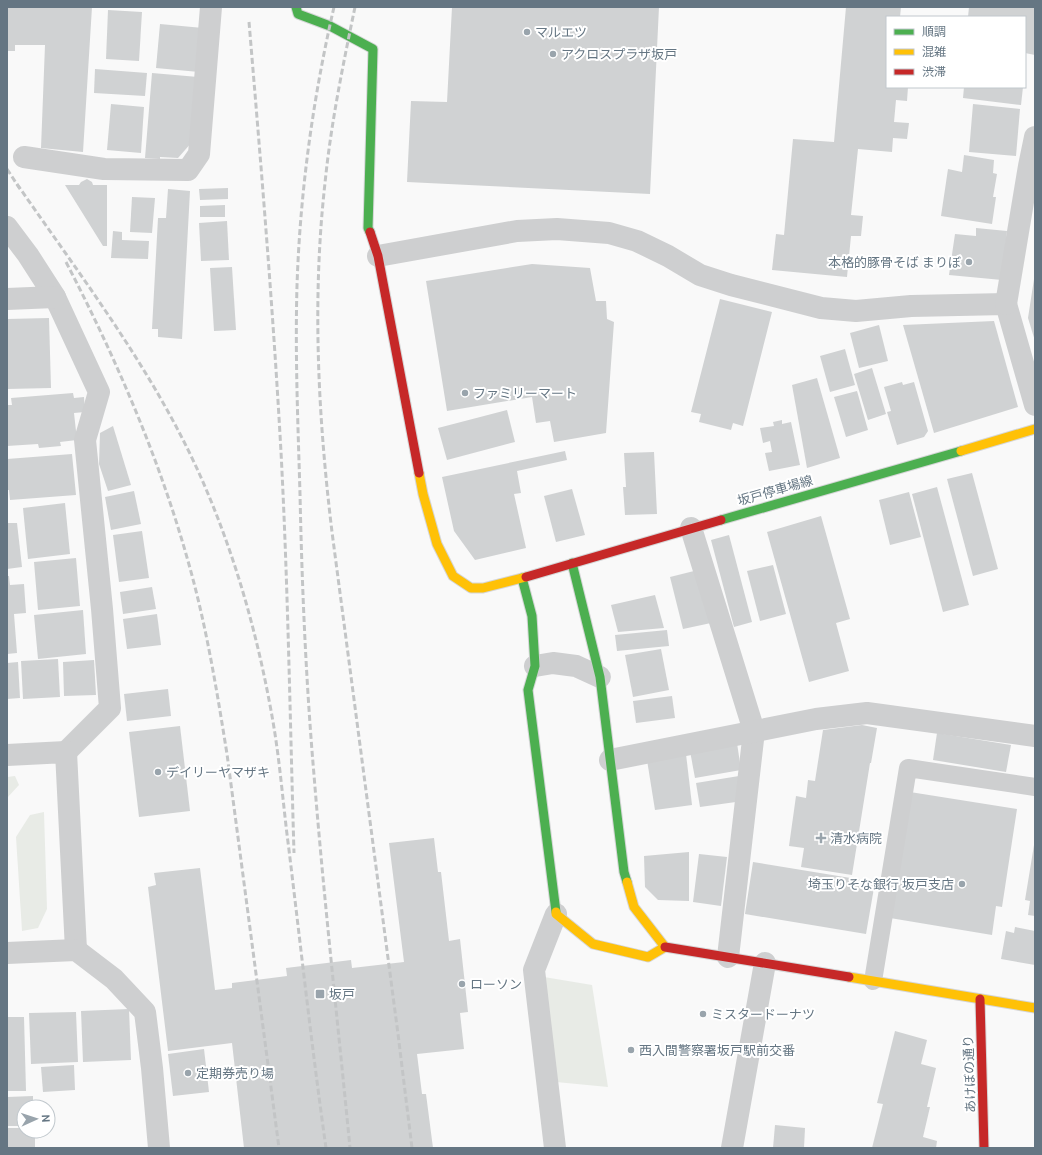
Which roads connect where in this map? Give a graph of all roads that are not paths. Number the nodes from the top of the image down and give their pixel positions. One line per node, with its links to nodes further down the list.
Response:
1 (211, 7): 4 (street)
2 (296, 7): 6 (street, 坂戸停車場線)
3 (1035, 136): 9 (street)
4 (24, 157)
5 (7, 227): 7 (street)
6 (378, 256): 9 (street); 14 (street, 坂戸停車場線)
7 (55, 297): 8 (street); 19 (street)
8 (7, 299)
9 (1006, 304): 10 (street)
10 (1035, 405)
11 (1035, 429): 12 (street, 坂戸停車場線)
12 (691, 528): 13 (street, 坂戸停車場線); 17 (street)
13 (572, 563): 14 (street, 坂戸停車場線); 16 (street)
14 (522, 578): 15 (street)
15 (535, 666): 16 (street); 23 (street)
16 (600, 677): 21 (street)
17 (754, 732): 18 (street); 21 (street); 27 (street)
18 (1035, 736)
19 (66, 752): 20 (street); 25 (street)
20 (7, 755)
21 (610, 760): 24 (street)
22 (1035, 787): 29 (lane)
23 (556, 914): 24 (street); 33 (street)
24 (665, 947): 27 (street)
25 (76, 950): 26 (street); 32 (street)
26 (7, 953)
27 (728, 957): 28 (street)
28 (766, 963): 29 (street); 34 (street)
29 (873, 981): 30 (street)
30 (980, 998): 31 (street); 35 (street, あけぼの通り)
31 (1035, 1008)
32 (159, 1148)
33 (555, 1148)
34 (732, 1148)
35 (984, 1148)

